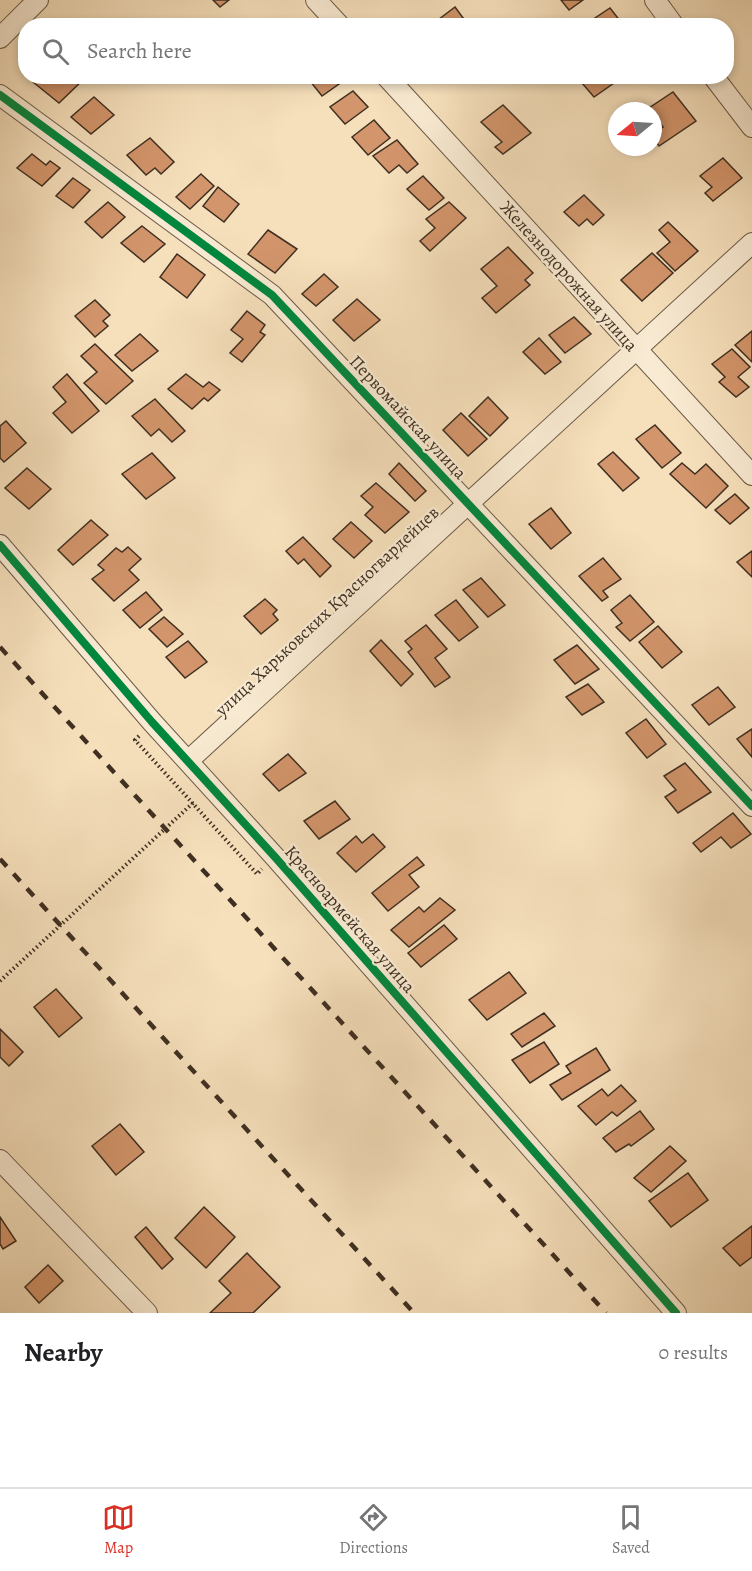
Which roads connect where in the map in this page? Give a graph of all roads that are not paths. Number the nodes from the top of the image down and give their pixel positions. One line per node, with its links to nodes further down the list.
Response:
1 (38, 0): 4 (street)
2 (316, 0): 5 (street)
3 (655, 0): 6 (street)
4 (20, 18)
5 (333, 18)
6 (668, 18)
7 (18, 20): 8 (street)
8 (0, 38)
9 (393, 84): 14 (street, Железнодорожная улица)
10 (719, 84): 12 (street)
11 (0, 94): 16 (street, Первомайская улица)
12 (752, 127)
13 (752, 243): 14 (street, улица Харьковских Красногвардейцев)
14 (636, 350): 15 (street, Железнодорожная улица); 16 (street, улица Харьковских Красногвардейцев)
15 (752, 476)
16 (468, 502): 18 (street, улица Харьковских Красногвардейцев); 19 (street, Первомайская улица)
17 (0, 545): 18 (street, Красноармейская улица)
18 (189, 760): 22 (street, Красноармейская улица)
19 (752, 806)
20 (0, 1160): 21 (street)
21 (147, 1313)
22 (676, 1313)

